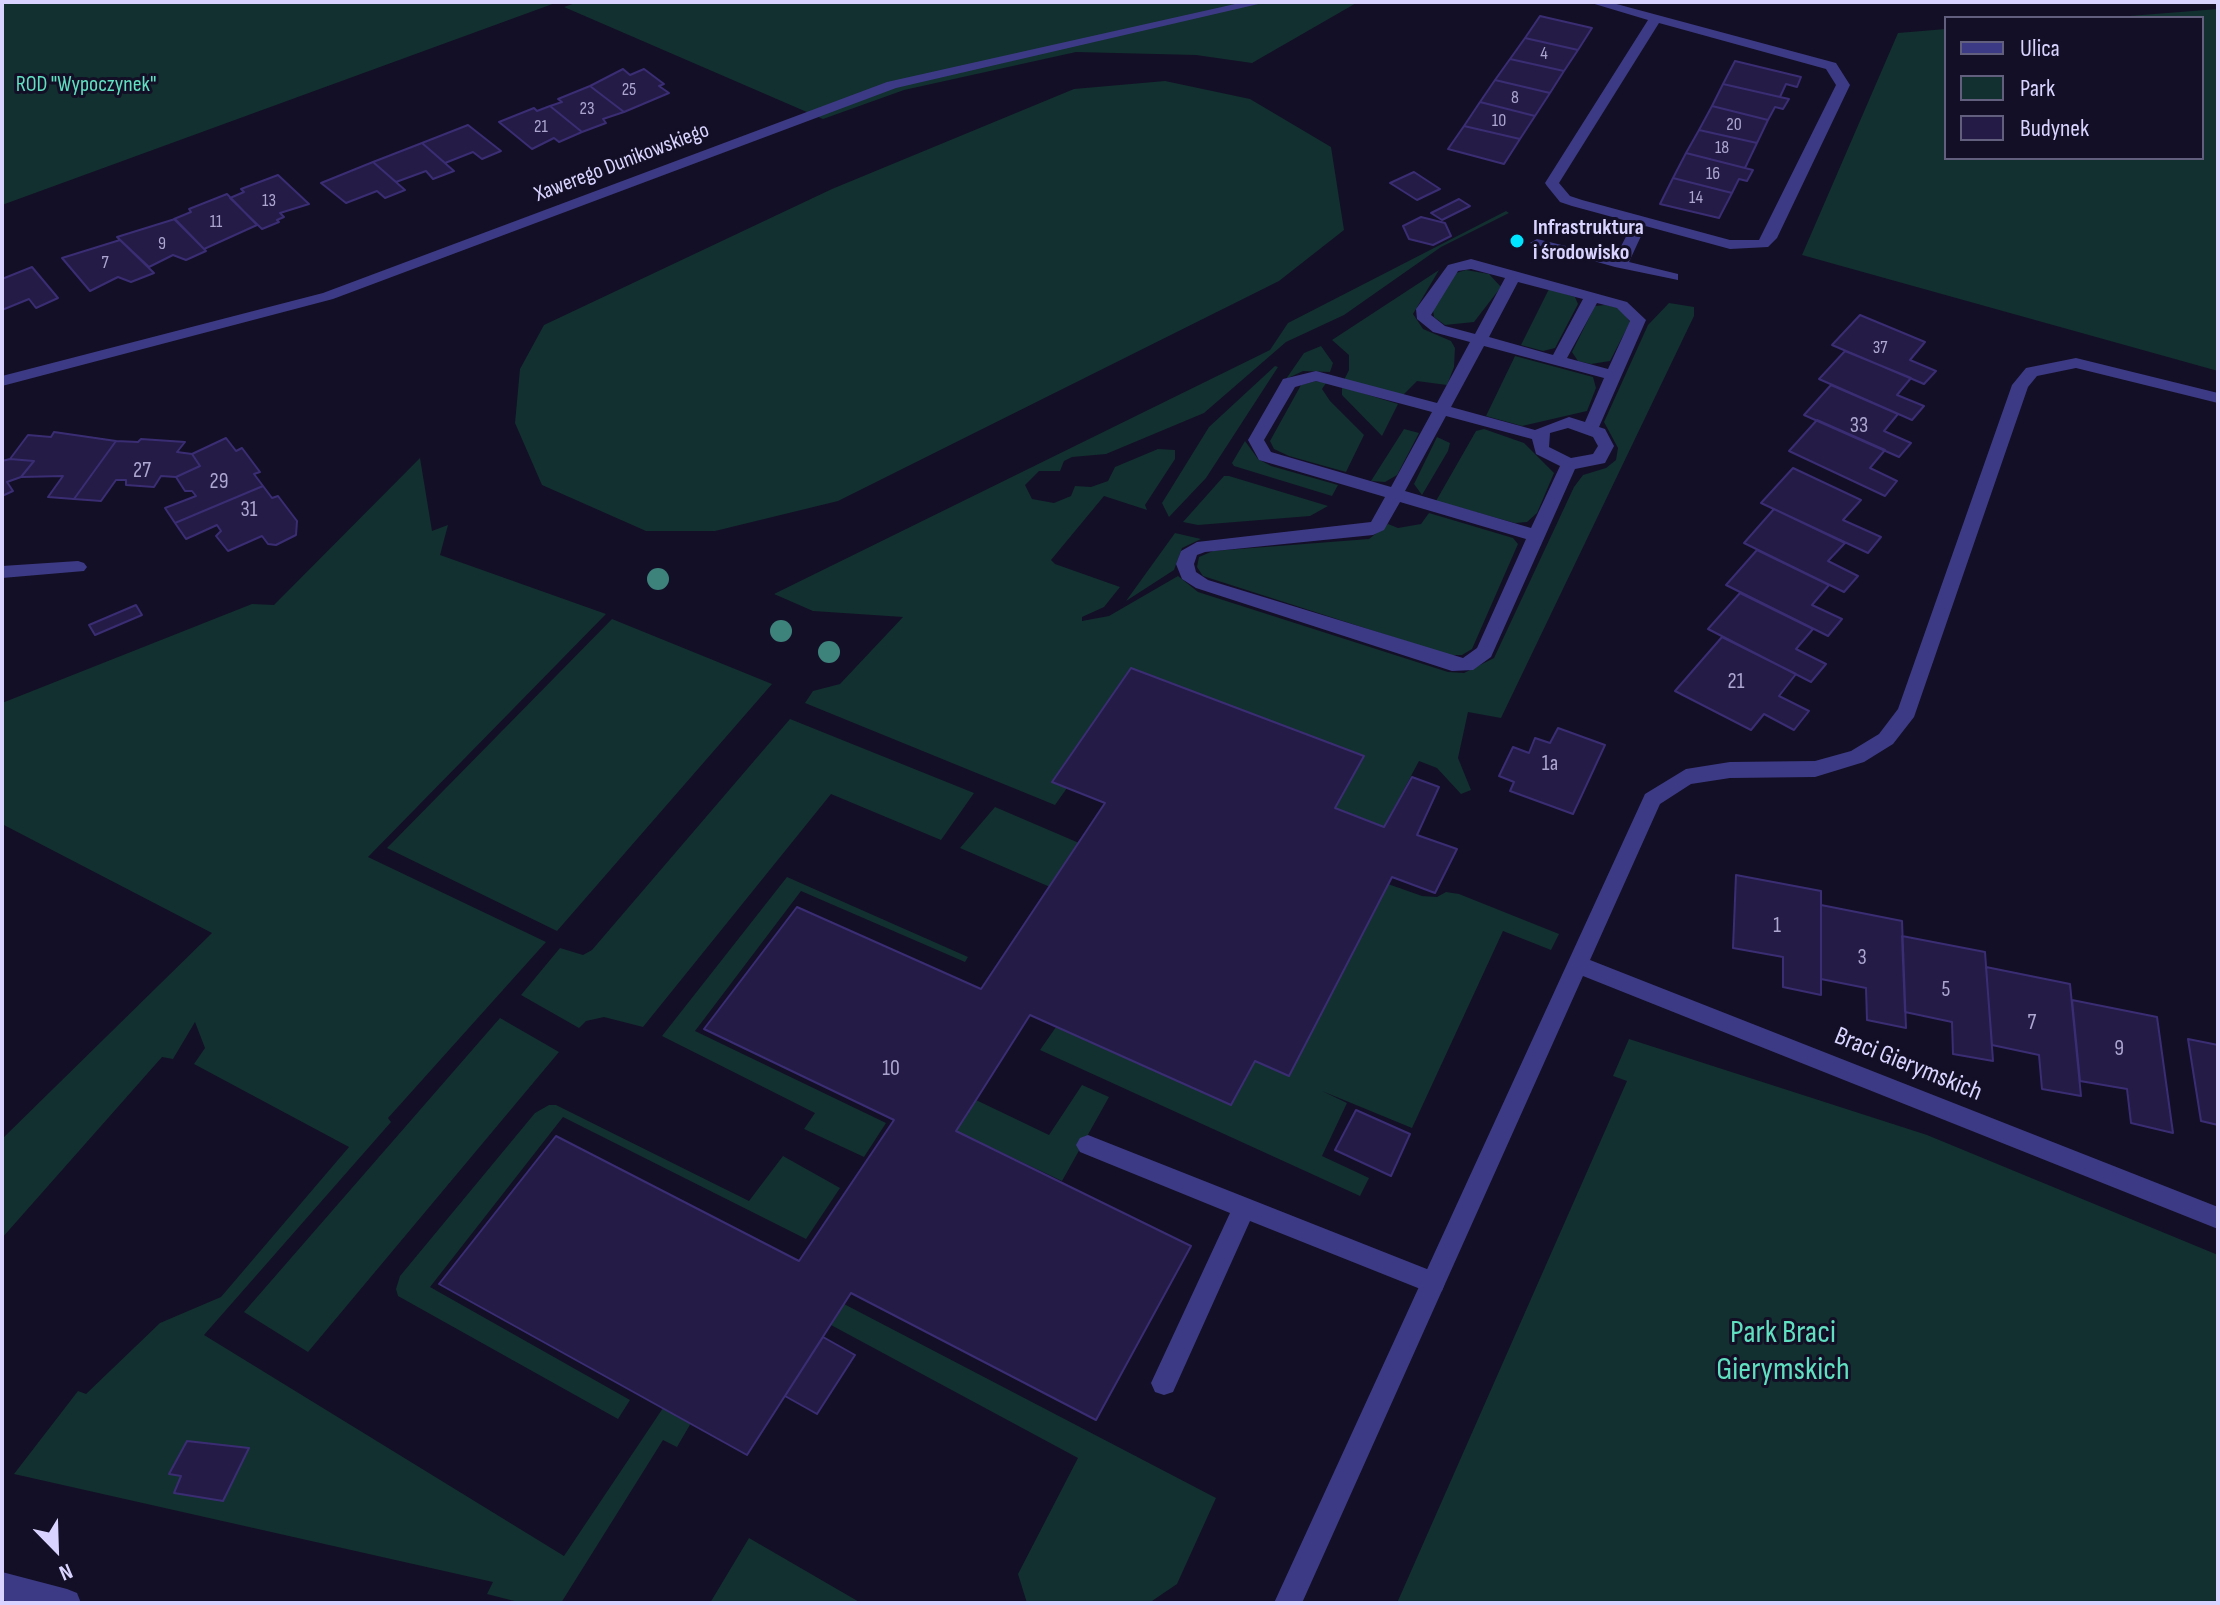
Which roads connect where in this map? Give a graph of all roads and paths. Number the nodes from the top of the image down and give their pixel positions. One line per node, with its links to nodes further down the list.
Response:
1 (1261, 2): 13 (street, Xawerego Dunikowskiego)
2 (1594, 2): 3 (street)
3 (1655, 19): 4 (street); 4 (street)
4 (1641, 221): 6 (street)
5 (1537, 243): 6 (street)
6 (1620, 264): 8 (street)
7 (1514, 276): 9 (street); 10 (street); 10 (street)
8 (1673, 277)
9 (1592, 297): 11 (street); 12 (street)
10 (1479, 340): 11 (street); 15 (street)
11 (1558, 361): 12 (street)
12 (1614, 376): 16 (street)
13 (2, 381)
14 (2218, 398): 23 (street)
15 (1441, 410): 17 (street); 19 (street); 19 (street)
16 (1591, 427): 17 (street); 18 (street)
17 (1539, 436): 18 (street)
18 (1569, 464): 20 (street)
19 (1395, 495): 20 (street); 20 (street)
20 (1537, 536)
21 (78, 567): 22 (street)
22 (2, 572)
23 (1577, 964): 26 (street, Braci Gierymskich); 27 (street)
24 (1088, 1145): 25 (street)
25 (1245, 1207): 27 (street); 28 (street)
26 (2218, 1218)
27 (1433, 1283): 31 (street)
28 (1164, 1383)
29 (2, 1586): 30 (street)
30 (67, 1603)
31 (1288, 1603)

